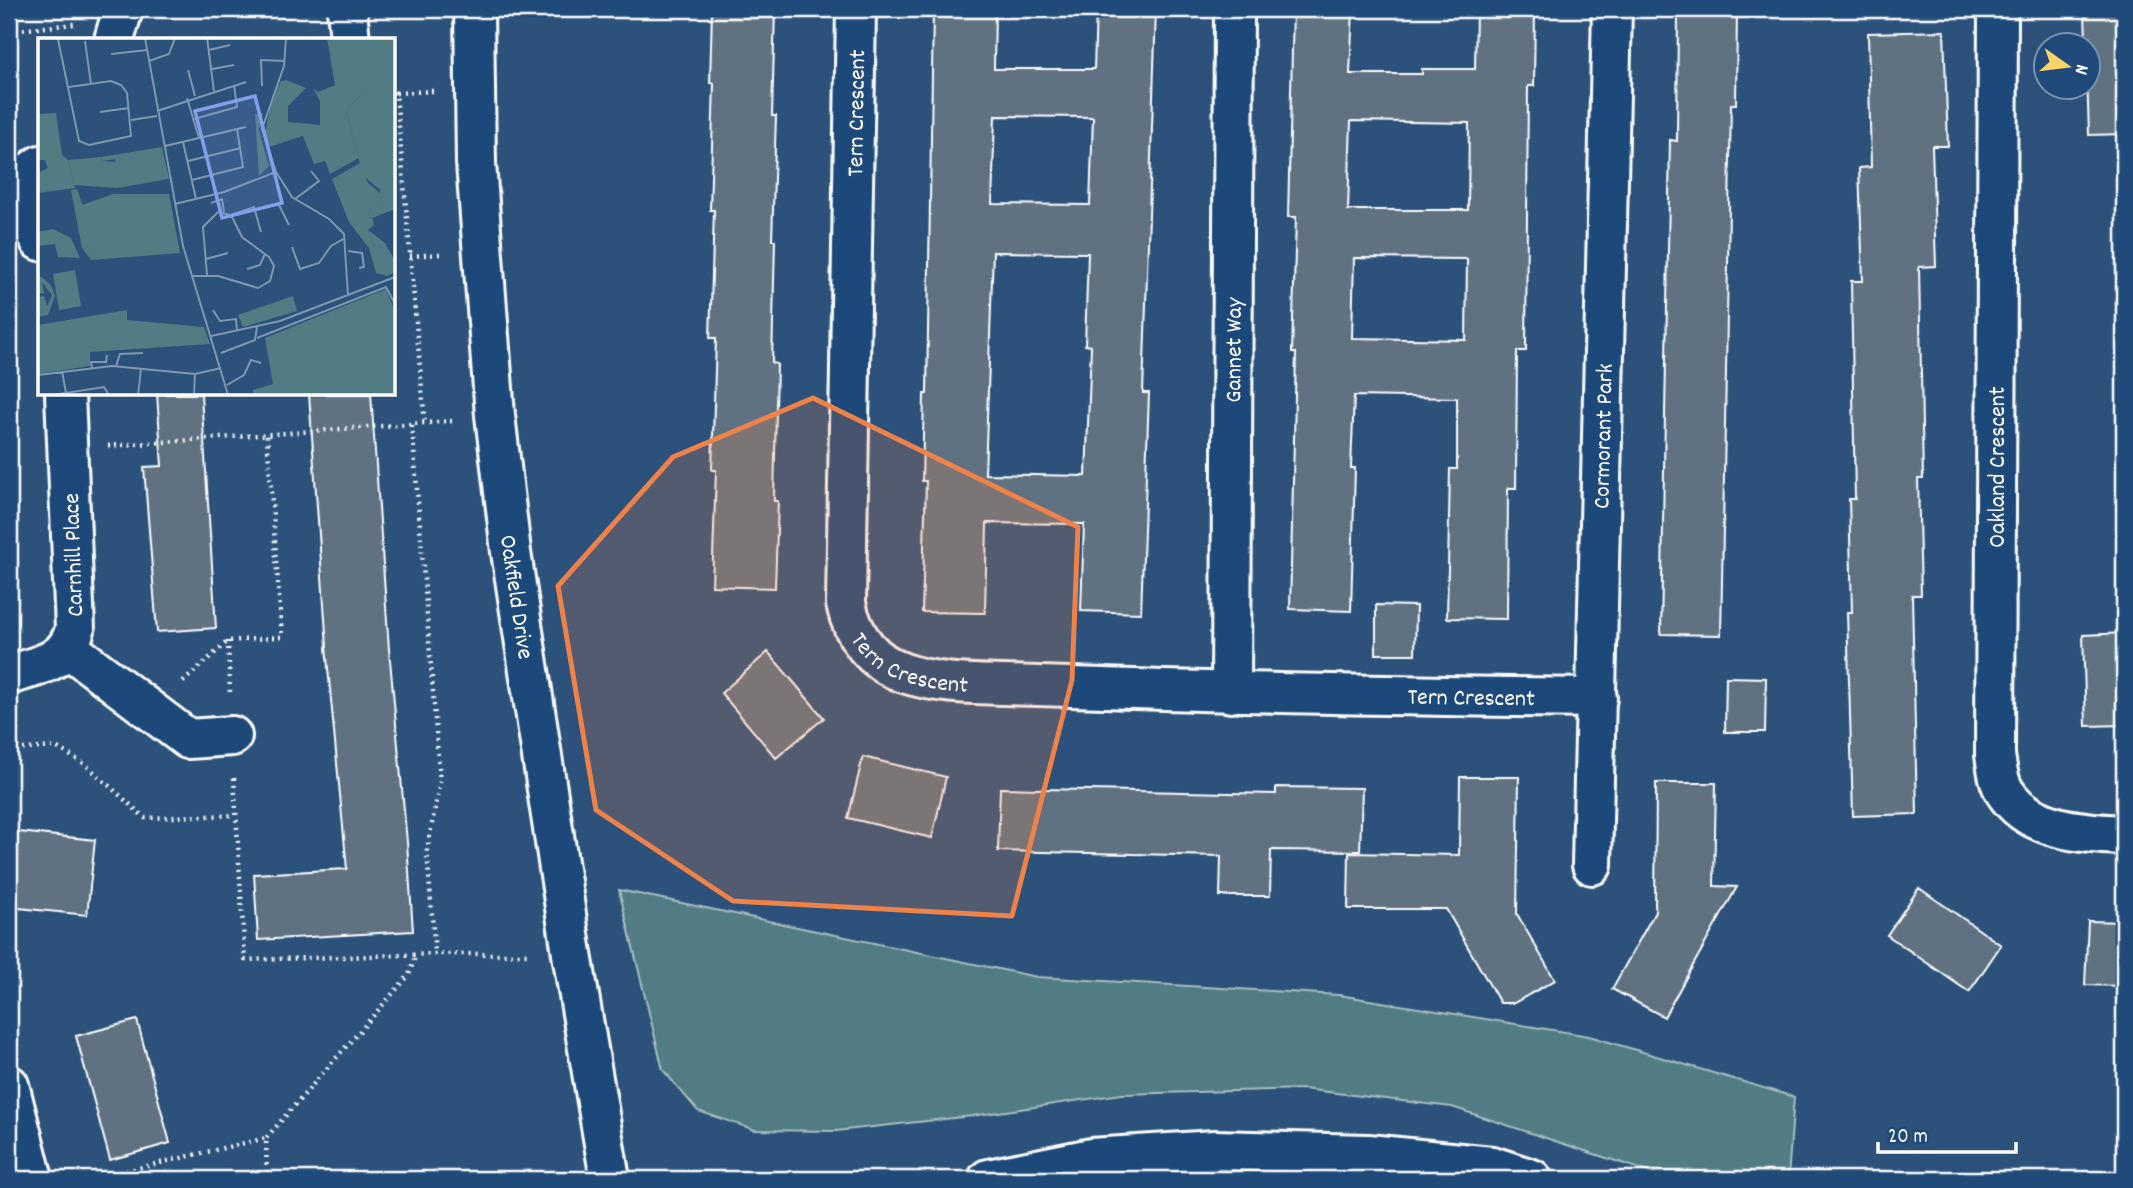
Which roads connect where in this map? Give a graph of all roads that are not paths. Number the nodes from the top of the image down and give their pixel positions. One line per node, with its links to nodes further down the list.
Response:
1 (347, 9): 7 (street)
2 (474, 9): 21 (street, Oakfield Drive)
3 (856, 9): 13 (street, Tern Crescent)
4 (1234, 9): 13 (street, Gannet Way)
5 (1612, 9): 14 (street, Cormorant Park)
6 (1998, 9): 16 (street, Oakland Crescent)
7 (350, 38)
8 (22, 179): 9 (street)
9 (38, 234)
10 (65, 396): 11 (street, Carnhill Place)
11 (68, 648): 12 (street, Carnhill Place); 15 (street)
12 (9, 675)
13 (1231, 693): 14 (street, Tern Crescent)
14 (1597, 698): 17 (street, Cormorant Park)
15 (232, 736)
16 (2124, 835)
17 (1592, 865)
18 (9, 1086): 19 (street)
19 (13, 1126): 20 (street)
20 (33, 1179)
21 (610, 1179)
22 (988, 1179): 23 (street)
23 (1532, 1179)

